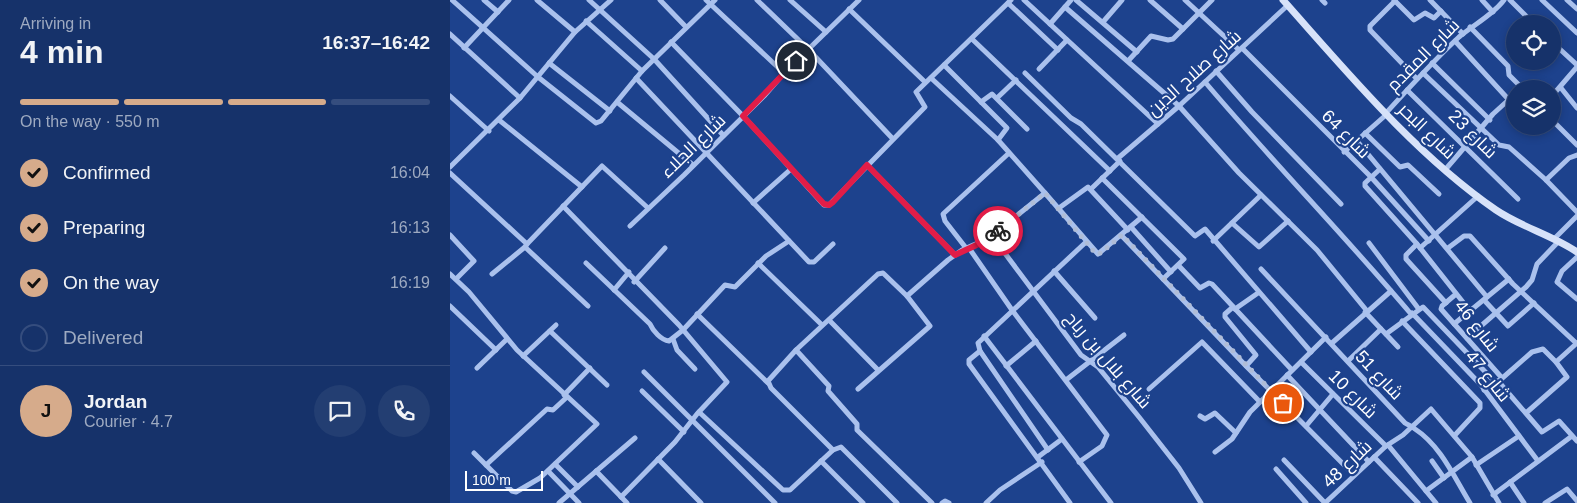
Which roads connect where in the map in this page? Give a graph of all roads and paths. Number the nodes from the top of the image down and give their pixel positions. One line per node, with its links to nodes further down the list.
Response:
1 (452, 0): 40 (street)
2 (484, 0): 33 (street)
3 (509, 0): 33 (street)
4 (537, 0): 45 (street)
5 (589, 0): 29 (street)
6 (611, 0): 29 (street)
7 (660, 0): 41 (street)
8 (757, 0): 54 (street)
9 (790, 0): 46 (street)
10 (1024, 0): 39 (street)
11 (1071, 0): 28 (street)
12 (1076, 0): 38 (street)
13 (1122, 0): 38 (street)
14 (1150, 0): 43 (street)
15 (1185, 0): 35 (street, شارع 64)
16 (1212, 0): 35 (street)
17 (1482, 0): 34 (street)
18 (1504, 0): 34 (street, شارع المقدم)
19 (1510, 0): 36 (street)
20 (1542, 0): 44 (street)
21 (1568, 0): 31 (street)
22 (711, 1): 41 (street); 68 (street)
23 (856, 1): 30 (street, شارع الجلاء)
24 (1394, 1): 32 (street); 74 (street)
25 (1432, 1): 32 (street)
26 (1009, 2): 49 (street); 56 (street)
27 (1285, 3): 55 (street, شارع صلاح الدين); 91 (street, شارع البحر)
28 (1066, 7): 39 (street); 60 (street)
29 (599, 9): 37 (street); 59 (street)
30 (849, 9): 46 (street, شارع الجلاء); 77 (street)
31 (1577, 9)
32 (1441, 11): 48 (street)
33 (498, 12): 40 (street)
34 (1493, 12): 42 (street, شارع المقدم)
35 (1200, 13): 43 (street); 55 (street, شارع 64)
36 (1525, 15)
37 (586, 21): 45 (street); 67 (street)
38 (1102, 22): 58 (street)
39 (1050, 24): 50 (street)
40 (483, 27): 53 (street); 71 (street)
41 (686, 27): 52 (street)
42 (1470, 27): 48 (street, شارع المقدم); 76 (street)
43 (1183, 29): 58 (street)
44 (1576, 29)
45 (575, 32): 61 (street)
46 (826, 32): 54 (street, شارع الجلاء)
47 (450, 34): 53 (street)
48 (1463, 34): 51 (street, شارع المقدم)
49 (972, 39): 63 (street); 75 (street)
50 (1067, 40): 56 (street); 95 (street)
51 (1455, 41): 62 (street, شارع المقدم); 82 (street)
52 (671, 42): 59 (street); 92 (street)
53 (464, 48): 83 (street)
54 (808, 49): 68 (street, شارع الجلاء); 102 (street)
55 (1240, 49): 66 (street, شارع صلاح الدين); 107 (street, شارع 64)
56 (1058, 50): 65 (street)
57 (1561, 51): 64 (street)
58 (1137, 52): 60 (street)
59 (654, 59): 67 (street); 101 (street)
60 (1128, 62): 88 (street)
61 (549, 63): 71 (street); 90 (street)
62 (1432, 63): 70 (street, شارع المقدم); 94 (street)
63 (944, 65): 73 (street); 86 (street)
64 (1577, 66): 79 (street)
65 (1039, 70)
66 (1216, 71): 78 (street, شارع صلاح الدين); 132 (street)
67 (642, 72): 72 (street)
68 (784, 73): 92 (street, شارع الجلاء)
69 (1025, 73): 111 (street)
70 (1423, 73): 74 (street, شارع المقدم); 97 (street)
71 (538, 77): 83 (street); 90 (street)
72 (636, 78): 85 (street); 108 (street)
73 (931, 78): 77 (street); 103 (street)
74 (1418, 79): 80 (street, شارع المقدم)
75 (1016, 80): 84 (street); 118 (street)
76 (1515, 80)
77 (926, 82): 102 (street)
78 (1205, 82): 88 (street, شارع صلاح الدين); 177 (street, شارع 47)
79 (1561, 88): 89 (street)
80 (1407, 90): 91 (street, شارع المقدم); 106 (street, شارع 23)
81 (450, 96): 99 (street)
82 (1506, 97)
83 (520, 98): 93 (street)
84 (997, 98): 86 (street); 96 (street)
85 (618, 102): 90 (street); 112 (street)
86 (981, 102): 103 (street)
87 (1506, 103): 94 (street)
88 (1179, 106): 95 (street, شارع صلاح الدين); 128 (street)
89 (1577, 108)
90 (610, 111)
91 (1386, 113): 100 (street, شارع المقدم); 117 (street, شارع البحر)
92 (743, 116): 101 (street, شارع الجلاء); 115 (street)
93 (499, 120): 99 (street); 124 (street)
94 (1490, 120): 97 (street)
95 (1158, 124): 111 (street, شارع صلاح الدين)
96 (1027, 129)
97 (1482, 129): 106 (street); 123 (street)
98 (1561, 129): 105 (street)
99 (489, 131): 114 (street)
100 (1365, 134): 104 (street, شارع المقدم); 127 (street)
101 (723, 135): 108 (street, شارع الجلاء)
102 (893, 139): 113 (street)
103 (998, 140): 109 (street)
104 (1357, 140): 107 (street, شارع المقدم); 116 (street)
105 (1577, 145)
106 (1466, 146): 117 (street); 130 (street, شارع 23)
107 (1344, 152): 120 (street, شارع 64)
108 (706, 153): 112 (street, شارع الجلاء); 131 (street)
109 (1009, 153): 126 (street); 157 (street)
110 (1577, 155): 123 (street)
111 (1118, 160): 118 (street, شارع صلاح الدين); 150 (street)
112 (693, 165): 134 (street, شارع الجلاء)
113 (867, 165): 115 (street); 160 (street)
114 (450, 167)
115 (791, 168): 131 (street)
116 (1380, 169): 120 (street); 143 (street)
117 (1445, 170): 129 (street, شارع البحر)
118 (1110, 171): 121 (street, شارع صلاح الدين)
119 (450, 173): 122 (street)
120 (1371, 177): 147 (street, شارع 64); 155 (street)
121 (1102, 178): 125 (street, شارع صلاح الدين); 137 (street)
122 (452, 180): 154 (street)
123 (1546, 180): 136 (street)
124 (582, 187): 133 (street); 134 (street)
125 (1091, 189): 135 (street); 142 (street)
126 (1045, 193): 135 (street); 146 (street)
127 (1439, 194)
128 (1261, 195): 139 (street); 140 (street)
129 (1478, 196): 143 (street); 148 (street, شارع البحر)
130 (1518, 199)
131 (753, 203): 149 (street)
132 (1341, 204)
133 (563, 206): 154 (street); 167 (street)
134 (648, 208): 141 (street, شارع الجلاء)
135 (1059, 208): 151 (street)
136 (1577, 212)
137 (1142, 216): 142 (street); 164 (street)
138 (1577, 216): 148 (street)
139 (1288, 221): 140 (street); 191 (street)
140 (1232, 223): 150 (street)
141 (630, 226)
142 (1129, 228): 145 (street); 168 (street)
143 (1436, 234): 147 (street); 158 (street)
144 (450, 235): 170 (street)
145 (1122, 235): 151 (street); 171 (street)
146 (992, 236): 157 (street); 175 (street, شارع بلال بن رباح)
147 (1429, 240): 155 (street)
148 (1557, 240): 159 (street, شارع البحر); 176 (street)
149 (789, 241): 152 (street); 163 (street)
150 (1213, 241): 178 (street)
151 (1086, 242): 166 (street)
152 (833, 244)
153 (1368, 244): 187 (street)
154 (526, 246): 169 (street); 186 (street)
155 (1419, 246): 179 (street); 183 (street)
156 (665, 248): 173 (street)
157 (967, 248): 160 (street); 189 (street)
158 (1448, 248): 172 (street); 181 (street)
159 (1577, 252)
160 (955, 255): 180 (street)
161 (1577, 257): 182 (street)
162 (586, 263): 174 (street)
163 (758, 263): 194 (street); 200 (street)
164 (1179, 266): 168 (street); 188 (street)
165 (1261, 269): 207 (street, شارع 51)
166 (1054, 271): 175 (street); 195 (street)
167 (629, 272): 173 (street); 174 (street)
168 (1171, 272): 171 (street)
169 (492, 274)
170 (452, 276): 209 (street)
171 (1163, 279): 225 (street)
172 (1509, 279): 176 (street); 181 (street)
173 (634, 282): 203 (street)
174 (614, 290): 210 (street)
175 (1034, 290): 189 (street); 221 (street, شارع بلال بن رباح)
176 (1522, 290): 184 (street); 193 (street)
177 (1391, 291): 191 (street); 192 (street, شارع 47)
178 (1258, 292): 188 (street); 218 (street)
179 (1456, 294): 183 (street, شارع 46); 190 (street)
180 (907, 296): 196 (street); 229 (street)
181 (1485, 298): 190 (street); 193 (street)
182 (1577, 299)
183 (1446, 303): 198 (street, شارع 46)
184 (1534, 303): 193 (street); 213 (street)
185 (450, 306): 215 (street)
186 (588, 306)
187 (1420, 307): 192 (street); 234 (street)
188 (1234, 308): 225 (street); 230 (street)
189 (1012, 310): 206 (street); 211 (street)
190 (1470, 311): 198 (street)
191 (1366, 312): 201 (street); 212 (street)
192 (1412, 313): 197 (street); 239 (street, شارع 47)
193 (1496, 313): 208 (street)
194 (697, 314): 203 (street); 235 (street)
195 (1095, 318)
196 (828, 320): 200 (street); 229 (street)
197 (1402, 321): 204 (street); 254 (street)
198 (1454, 324): 208 (street, شارع 46)
199 (556, 325): 202 (street)
200 (822, 325): 216 (street)
201 (1381, 329): 204 (street); 220 (street)
202 (550, 330): 219 (street); 227 (street)
203 (683, 330): 210 (street); 246 (street)
204 (1386, 334): 214 (street)
205 (1124, 335): 221 (street)
206 (984, 336): 217 (street); 224 (street)
207 (1326, 337): 212 (street, شارع 51); 218 (street)
208 (1467, 338): 234 (street, شارع 46)
209 (507, 339): 215 (street); 219 (street)
210 (673, 339): 228 (street)
211 (1036, 341): 224 (street); 233 (street)
212 (1332, 343): 220 (street, شارع 51)
213 (1576, 343): 223 (street)
214 (1398, 347)
215 (496, 350): 226 (street)
216 (796, 350): 235 (street); 299 (street)
217 (980, 351): 262 (street); 268 (street)
218 (1311, 352): 222 (street)
219 (523, 356): 243 (street)
220 (1348, 361): 251 (street, شارع 51)
221 (1090, 362): 233 (street); 305 (street, شارع بلال بن رباح)
222 (1301, 362): 230 (street); 242 (street, شارع 10)
223 (1556, 362): 234 (street); 247 (street)
224 (1006, 366): 258 (street)
225 (1246, 366): 241 (street)
226 (477, 368)
227 (590, 368): 236 (street); 243 (street)
228 (694, 369)
229 (878, 370): 237 (street)
230 (1292, 370): 232 (street)
231 (644, 372): 249 (street)
232 (1287, 375): 241 (street); 245 (street)
233 (1066, 380): 273 (street)
234 (1498, 380): 239 (street); 247 (street)
235 (768, 384): 261 (street)
236 (607, 385)
237 (858, 389)
238 (1149, 389): 244 (street)
239 (1484, 390): 255 (street, شارع 47)
240 (642, 391): 252 (street)
241 (1271, 391): 244 (street); 250 (street)
242 (1333, 394): 245 (street); 260 (street, شارع 10)
243 (565, 396): 275 (street); 276 (street)
244 (1260, 402): 253 (street)
245 (1320, 410): 250 (street); 274 (street)
246 (699, 412): 249 (street); 270 (street)
247 (1526, 413): 256 (street)
248 (1200, 416): 253 (street)
249 (692, 421): 252 (street); 296 (street)
250 (1306, 426): 282 (street)
251 (1411, 426): 254 (street, شارع 48); 260 (street, شارع 48); 281 (street, شارع 51)
252 (684, 432): 267 (street)
253 (1236, 433): 263 (street)
254 (1455, 436): 266 (street)
255 (1519, 436): 272 (street, شارع 47); 277 (street)
256 (1572, 436): 259 (street); 272 (street)
257 (635, 438): 280 (street)
258 (1062, 440): 262 (street); 273 (street)
259 (1577, 441)
260 (1387, 446): 265 (street, شارع 48); 286 (street, شارع 10)
261 (833, 450): 270 (street); 298 (street)
262 (1048, 450): 268 (street)
263 (1215, 452)
264 (474, 453): 276 (street)
265 (1374, 457): 274 (street, شارع 48); 308 (street)
266 (1472, 458): 277 (street); 281 (street)
267 (658, 459): 290 (street); 295 (street)
268 (1040, 460): 302 (street); 303 (street)
269 (1284, 460): 307 (street)
270 (821, 461): 297 (street)
271 (1432, 461): 283 (street)
272 (1538, 461): 284 (street)
273 (1079, 462): 304 (street)
274 (1369, 462): 282 (street, شارع 48)
275 (555, 464): 279 (street); 285 (street)
276 (486, 465): 279 (street)
277 (1476, 465): 288 (street)
278 (1276, 469): 306 (street)
279 (548, 471): 287 (street)
280 (596, 471): 285 (street); 290 (street)
281 (1453, 472): 283 (street); 310 (street, شارع 51)
282 (1354, 475): 307 (street, شارع 48)
283 (1444, 478): 286 (street)
284 (1510, 482): 288 (street); 312 (street)
285 (578, 486): 287 (street)
286 (1426, 491): 309 (street, شارع 10)
287 (570, 494): 292 (street); 293 (street)
288 (1493, 495): 311 (street)
289 (1554, 496): 291 (street); 313 (street); 314 (street)
290 (621, 497): 294 (street)
291 (1577, 501)
292 (560, 503)
293 (579, 503)
294 (627, 503)
295 (701, 503)
296 (775, 503)
297 (863, 503)
298 (898, 503)
299 (932, 503)
300 (942, 503): 301 (street)
301 (949, 503)
302 (986, 503)
303 (1070, 503)
304 (1110, 503)
305 (1201, 503)
306 (1306, 503)
307 (1325, 503)
308 (1418, 503)
309 (1436, 503)
310 (1470, 503)
311 (1499, 503)
312 (1524, 503)
313 (1545, 503)
314 (1558, 503)

